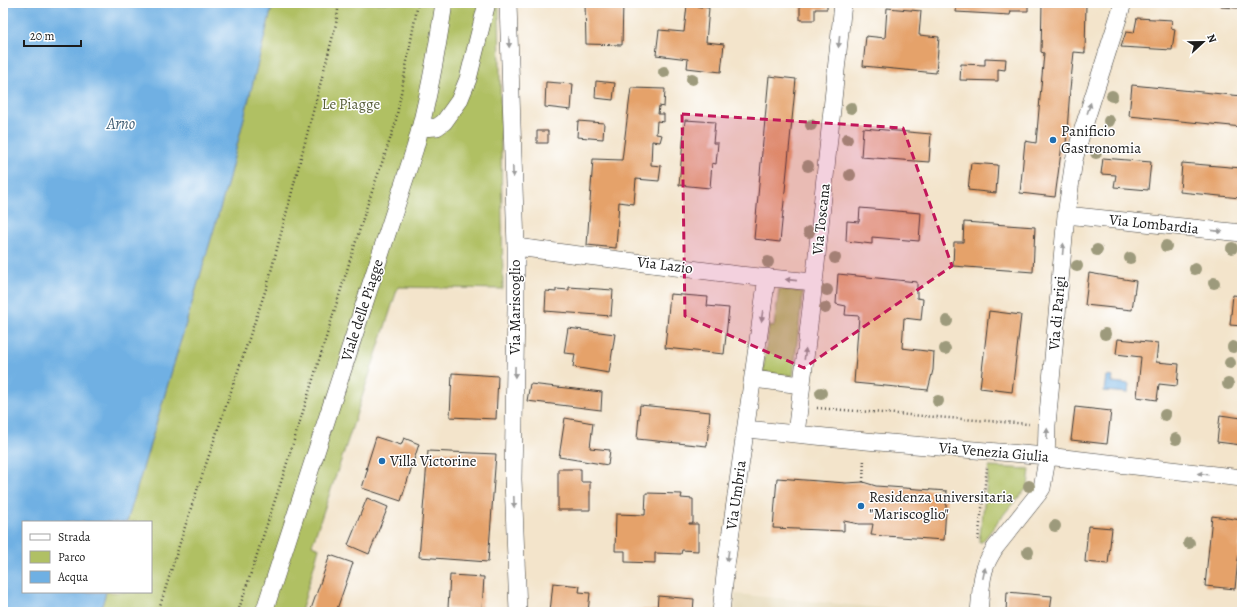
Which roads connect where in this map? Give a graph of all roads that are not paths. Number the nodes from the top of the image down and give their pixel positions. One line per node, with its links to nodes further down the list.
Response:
1 (444, 3): 6 (street, Viale delle Piagge)
2 (487, 3): 6 (street)
3 (508, 3): 9 (street, Via Mariscoglio, one-way to 9)
4 (843, 3): 11 (street, Via Toscana, one-way to 11)
5 (1123, 3): 7 (street, Via di Parigi, one-way to 5)
6 (420, 128): 18 (street, Viale delle Piagge)
7 (1066, 215): 8 (street, Via Lombardia, one-way to 8); 16 (street, Via di Parigi, one-way to 7)
8 (1242, 233)
9 (516, 247): 10 (street, Via Lazio); 19 (street, Via Mariscoglio, one-way to 19)
10 (767, 277): 11 (street, Via Lazio, one-way to 10); 12 (street, Via Umbria, one-way to 12)
11 (814, 282): 13 (street, Via Toscana, one-way to 11)
12 (753, 379): 13 (street); 14 (street, Via Umbria)
13 (802, 384): 15 (street, Via Toscana)
14 (746, 429): 15 (street, Via Venezia Giulia); 20 (street, Via Umbria, one-way to 20)
15 (796, 434): 16 (street, Via Venezia Giulia)
16 (1046, 456): 17 (street, Via Venezia Giulia, one-way to 16); 21 (street, Via di Parigi, one-way to 16)
17 (1242, 478)
18 (264, 612)
19 (518, 612)
20 (721, 612)
21 (979, 612)

